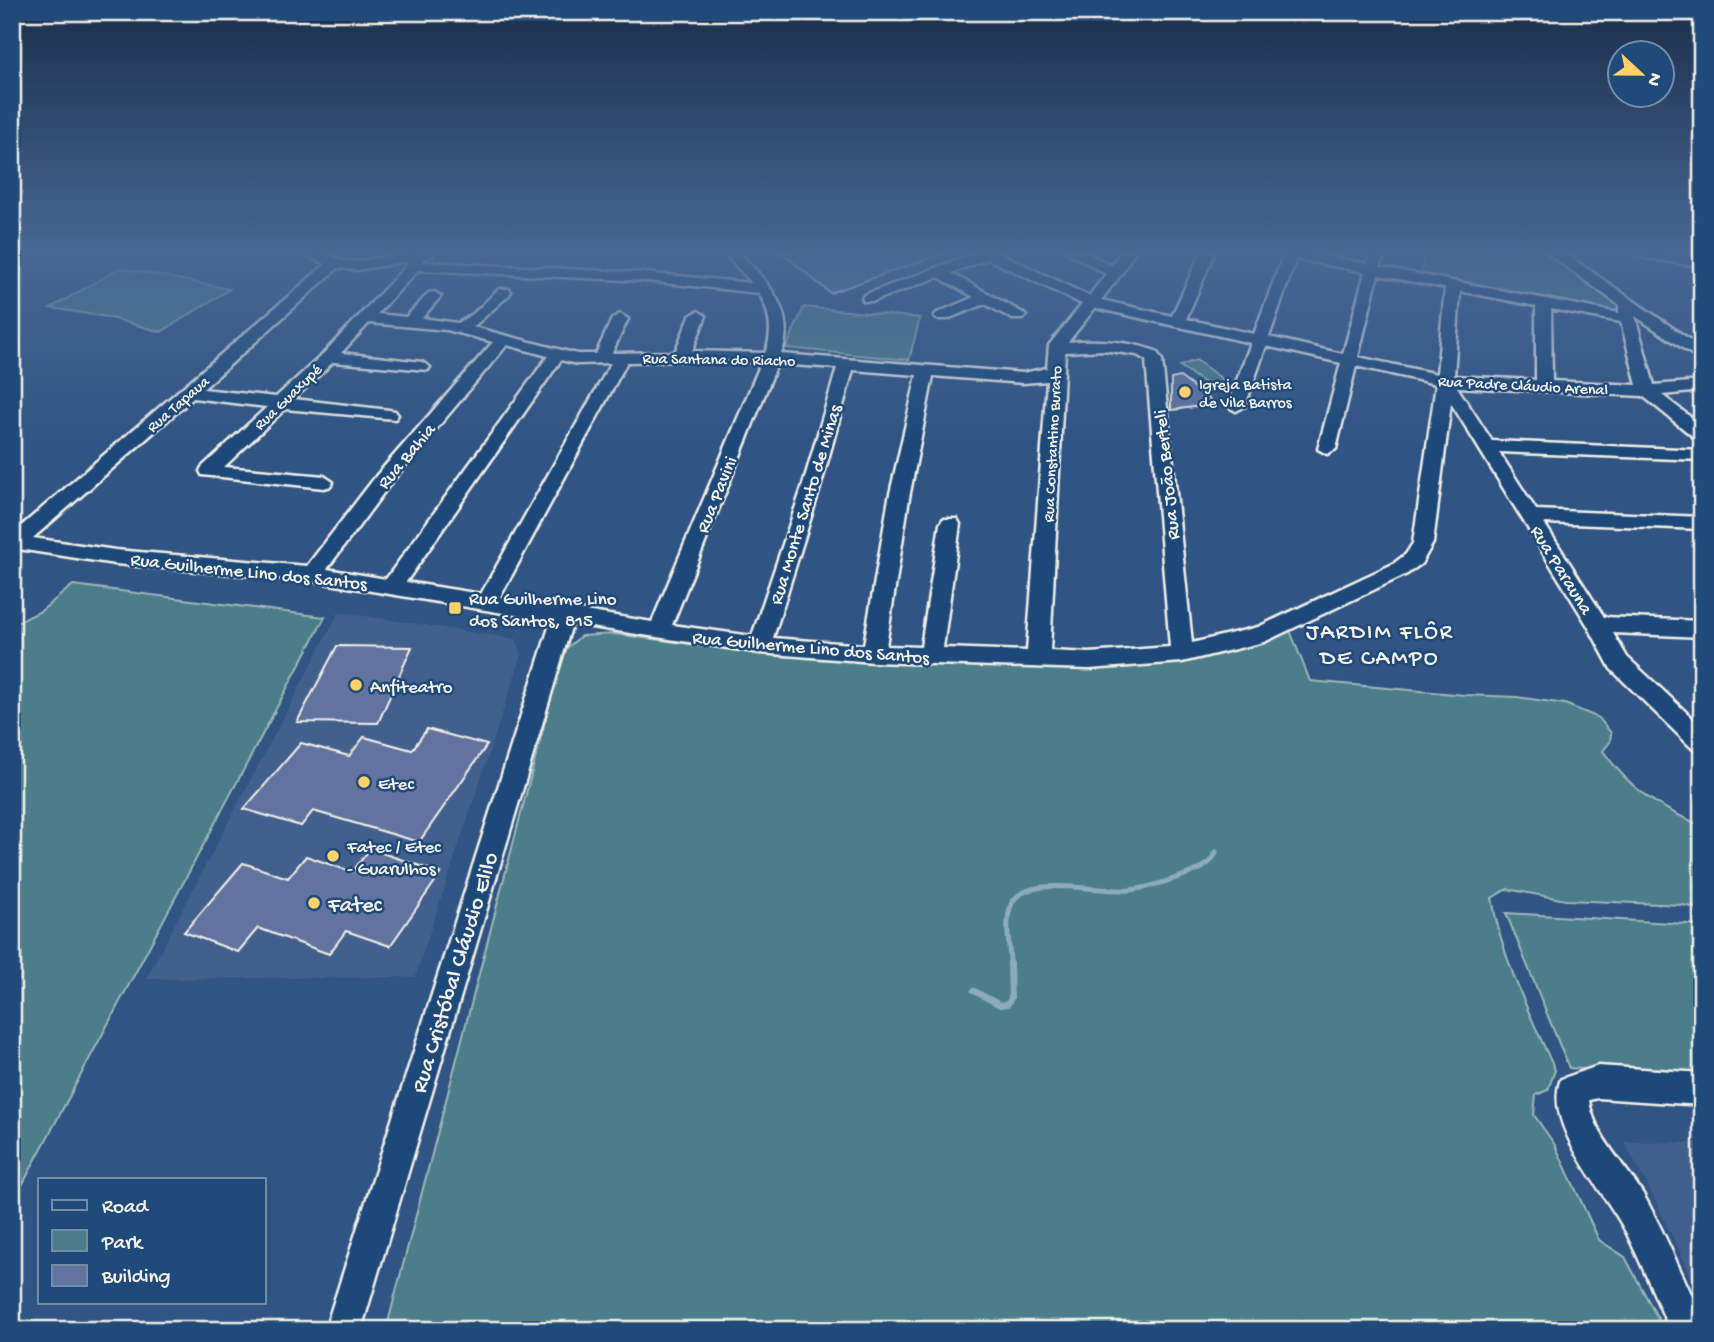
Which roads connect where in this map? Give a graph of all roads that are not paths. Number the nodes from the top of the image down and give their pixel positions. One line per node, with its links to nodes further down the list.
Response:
1 (277, 315): 46 (street, Rua Tapaua)
2 (369, 315): 19 (street, Rua Guaxupé)
3 (417, 315): 22 (street)
4 (481, 315): 24 (street)
5 (777, 315): 35 (street)
6 (945, 315): 18 (street)
7 (1081, 315): 28 (street)
8 (1145, 315): 23 (street, Rua Padre Cláudio Arenal)
9 (1180, 315): 23 (street)
10 (1268, 315): 27 (street)
11 (1361, 315): 37 (street)
12 (1451, 315): 42 (street, Rua Guilherme Lino dos Santos)
13 (1544, 315): 43 (street)
14 (1606, 315): 21 (street)
15 (1626, 315): 21 (street)
16 (1643, 315): 33 (street)
17 (698, 316): 29 (street)
18 (942, 316)
19 (366, 318): 22 (street, Rua Santana do Riacho); 31 (street, Rua Guaxupé)
20 (620, 319): 36 (street)
21 (1627, 319): 45 (street)
22 (410, 322): 24 (street, Rua Santana do Riacho)
23 (1177, 322): 27 (street, Rua Padre Cláudio Arenal)
24 (460, 328): 26 (street, Rua Santana do Riacho)
25 (735, 336): 30 (street)
26 (502, 341): 32 (street, Rua Santana do Riacho); 61 (street, Rua Bahia)
27 (1259, 341): 37 (street, Rua Padre Cláudio Arenal); 48 (street)
28 (1062, 342): 41 (street, Rua Constantino Burato); 70 (street, Rua João Berteli)
29 (682, 355): 30 (street, Rua Santana do Riacho); 34 (street, Rua Santana do Riacho)
30 (726, 355): 35 (street, Rua Santana do Riacho)
31 (329, 356): 39 (street); 47 (street, Rua Guaxupé)
32 (556, 356): 36 (street, Rua Santana do Riacho); 62 (street)
33 (1701, 356)
34 (622, 357): 36 (street, Rua Santana do Riacho); 63 (street)
35 (772, 358): 38 (street, Rua Santana do Riacho); 67 (street, Rua Pavini)
36 (601, 359)
37 (1349, 361): 42 (street, Rua Padre Cláudio Arenal); 54 (street)
38 (847, 363): 40 (street, Rua Santana do Riacho); 68 (street, Rua Monte Santo de Minas)
39 (422, 367)
40 (926, 371): 41 (street, Rua Santana do Riacho); 69 (street)
41 (1055, 381): 72 (street, Rua Constantino Burato)
42 (1445, 381): 43 (street, Rua Padre Cláudio Arenal); 50 (street, Rua Guilherme Lino dos Santos); 51 (street, Rua Parauna)
43 (1544, 386): 45 (street, Rua Padre Cláudio Arenal)
44 (1702, 386): 45 (street, Rua Padre Cláudio Arenal)
45 (1647, 391): 52 (street)
46 (189, 393): 47 (street); 60 (street, Rua Tapaua)
47 (279, 404): 49 (street); 56 (street, Rua Guaxupé)
48 (1236, 406)
49 (388, 415)
50 (1439, 421): 51 (street); 70 (street, Rua Guilherme Lino dos Santos)
51 (1472, 426): 53 (street, Rua Parauna)
52 (1702, 435)
53 (1485, 446): 55 (street); 57 (street, Rua Parauna)
54 (1327, 449)
55 (1702, 454)
56 (324, 482)
57 (1529, 516): 58 (street); 65 (street, Rua Parauna)
58 (1702, 523)
59 (950, 524): 71 (street)
60 (14, 541): 61 (street, Rua Guilherme Lino dos Santos)
61 (312, 574): 62 (street, Rua Guilherme Lino dos Santos)
62 (393, 585): 63 (street, Rua Guilherme Lino dos Santos)
63 (487, 602): 64 (street, Rua Guilherme Lino dos Santos)
64 (564, 615): 67 (street, Rua Guilherme Lino dos Santos); 75 (street, Rua Cristóbal Cláudio Elilo)
65 (1598, 625): 66 (street, Rua Parauna); 73 (street)
66 (1702, 629)
67 (659, 631): 68 (street, Rua Guilherme Lino dos Santos)
68 (760, 645): 69 (street, Rua Guilherme Lino dos Santos)
69 (874, 654): 71 (street, Rua Guilherme Lino dos Santos)
70 (1182, 654): 72 (street, Rua Guilherme Lino dos Santos)
71 (931, 656): 72 (street, Rua Guilherme Lino dos Santos)
72 (1038, 660)
73 (1702, 742)
74 (1702, 1089): 76 (street)
75 (343, 1330)
76 (1689, 1330)

